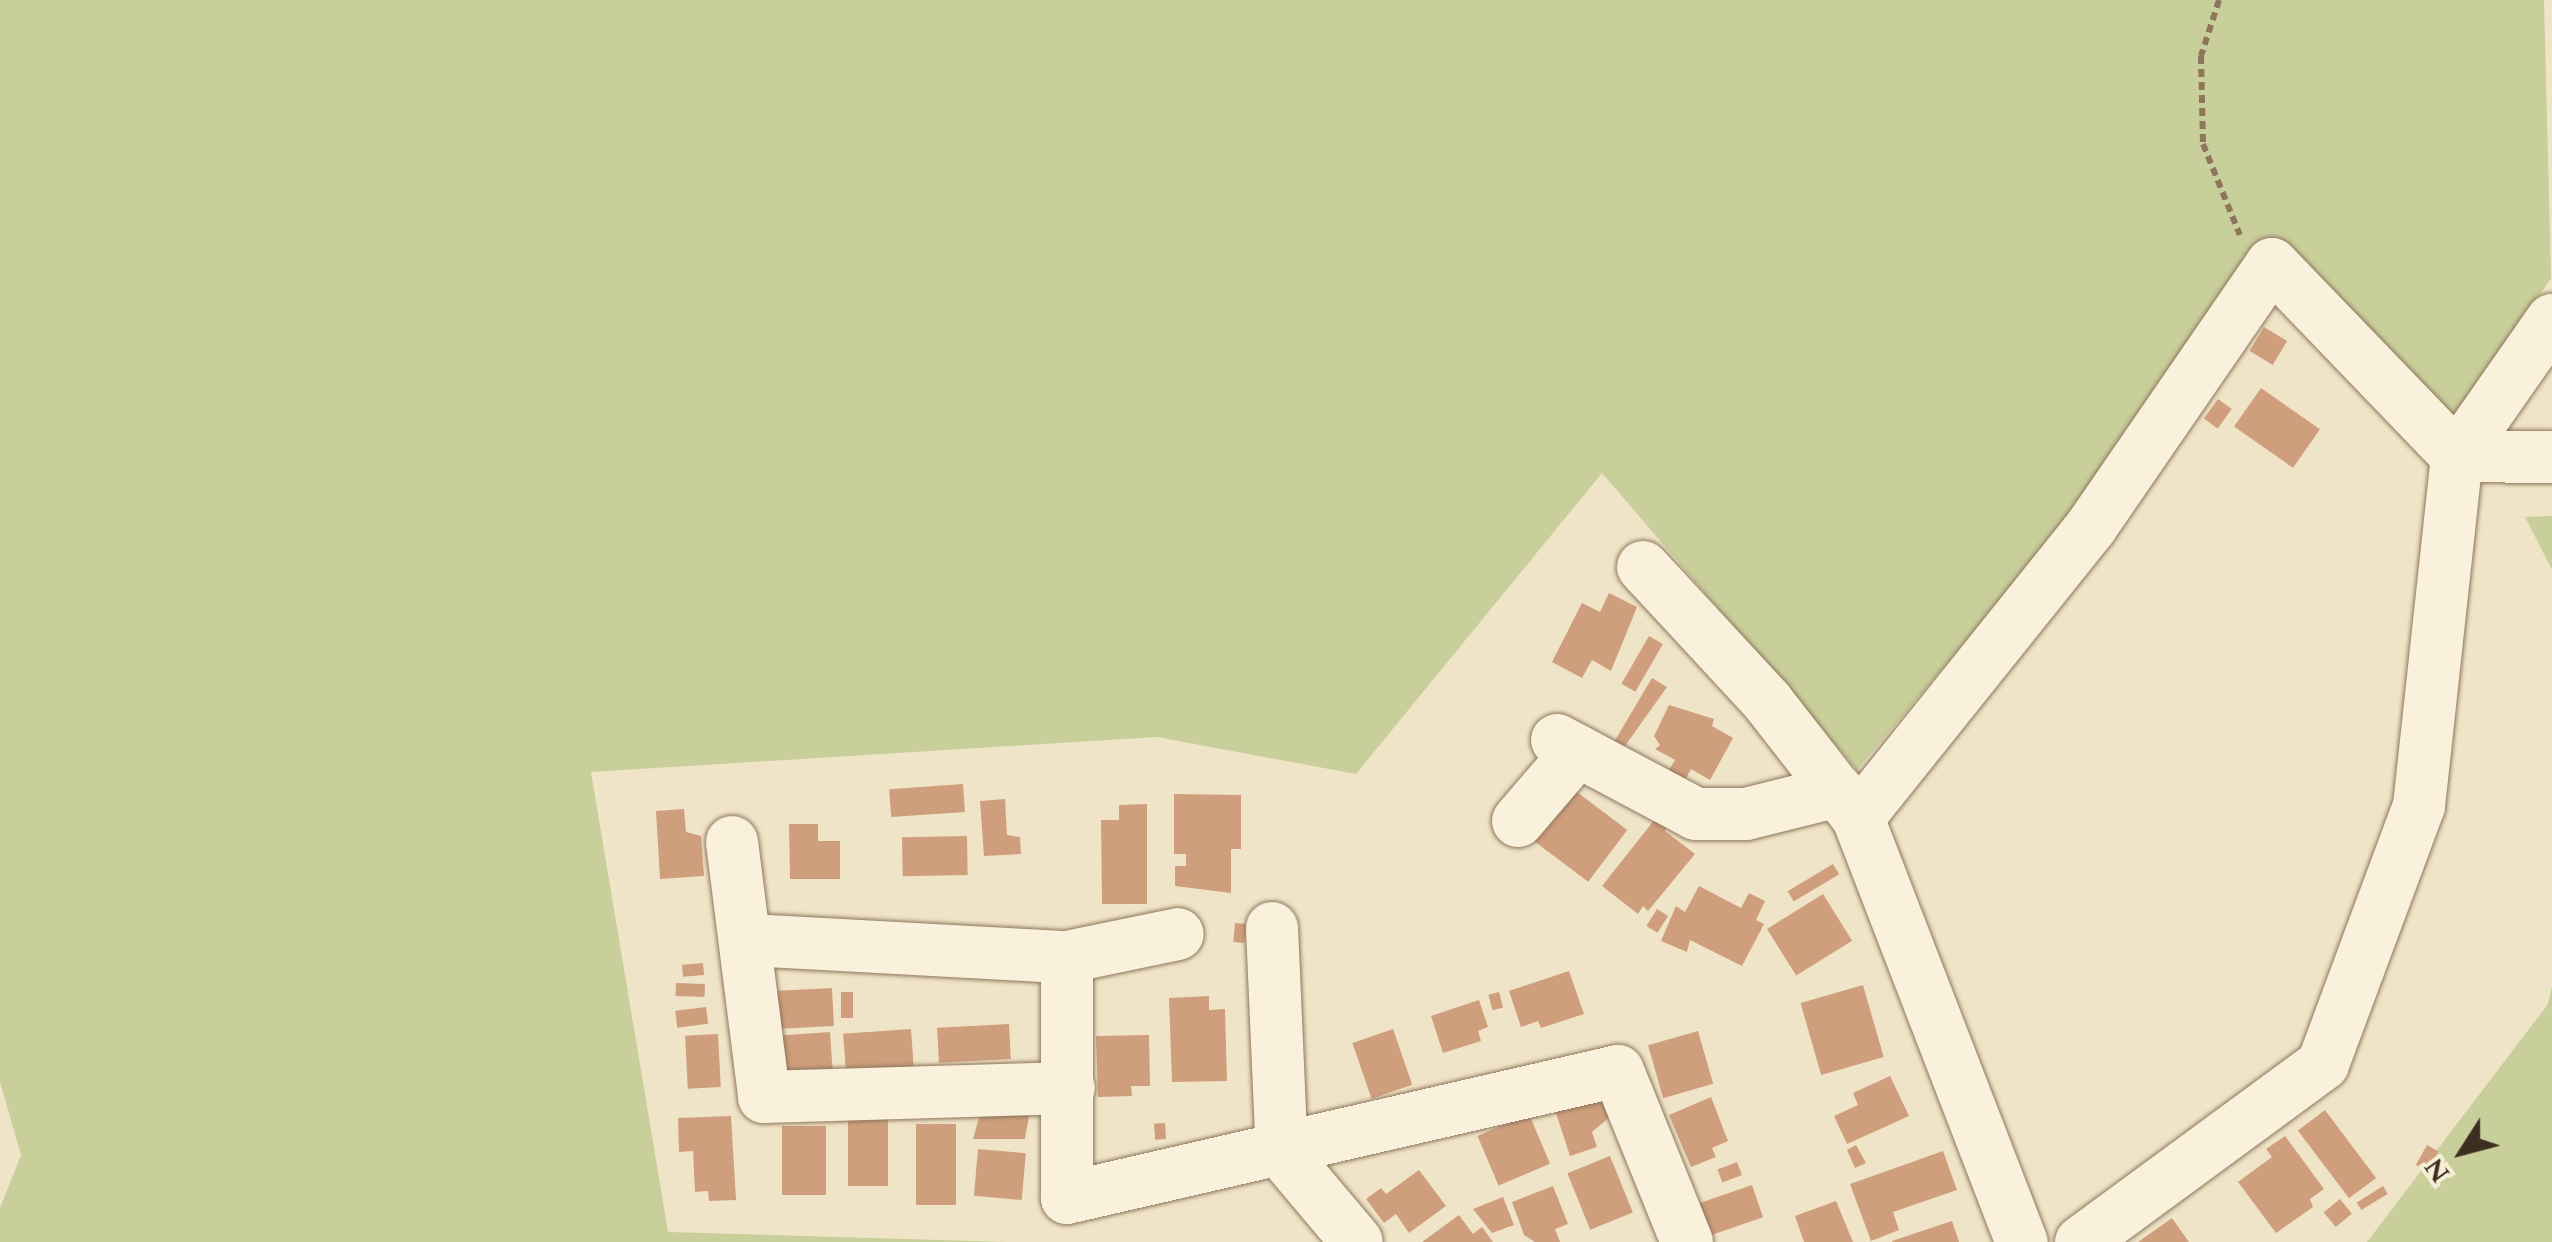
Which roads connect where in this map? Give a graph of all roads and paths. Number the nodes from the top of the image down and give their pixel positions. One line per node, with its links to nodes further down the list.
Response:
1 (2219, 0): 2 (path)
2 (2259, 282): 4 (street); 7 (street)
3 (2552, 320): 4 (street)
4 (2457, 456): 5 (street); 19 (street)
5 (2552, 457)
6 (1643, 567): 7 (street)
7 (1848, 805): 8 (street); 18 (street)
8 (1518, 821)
9 (732, 842): 12 (street)
10 (1272, 928): 15 (street)
11 (1178, 934): 13 (street)
12 (749, 940): 13 (street); 14 (street)
13 (1067, 956): 14 (street)
14 (1069, 1088): 15 (street)
15 (1282, 1153): 16 (street); 17 (street)
16 (1357, 1242)
17 (1686, 1242)
18 (2022, 1242)
19 (2082, 1242)

